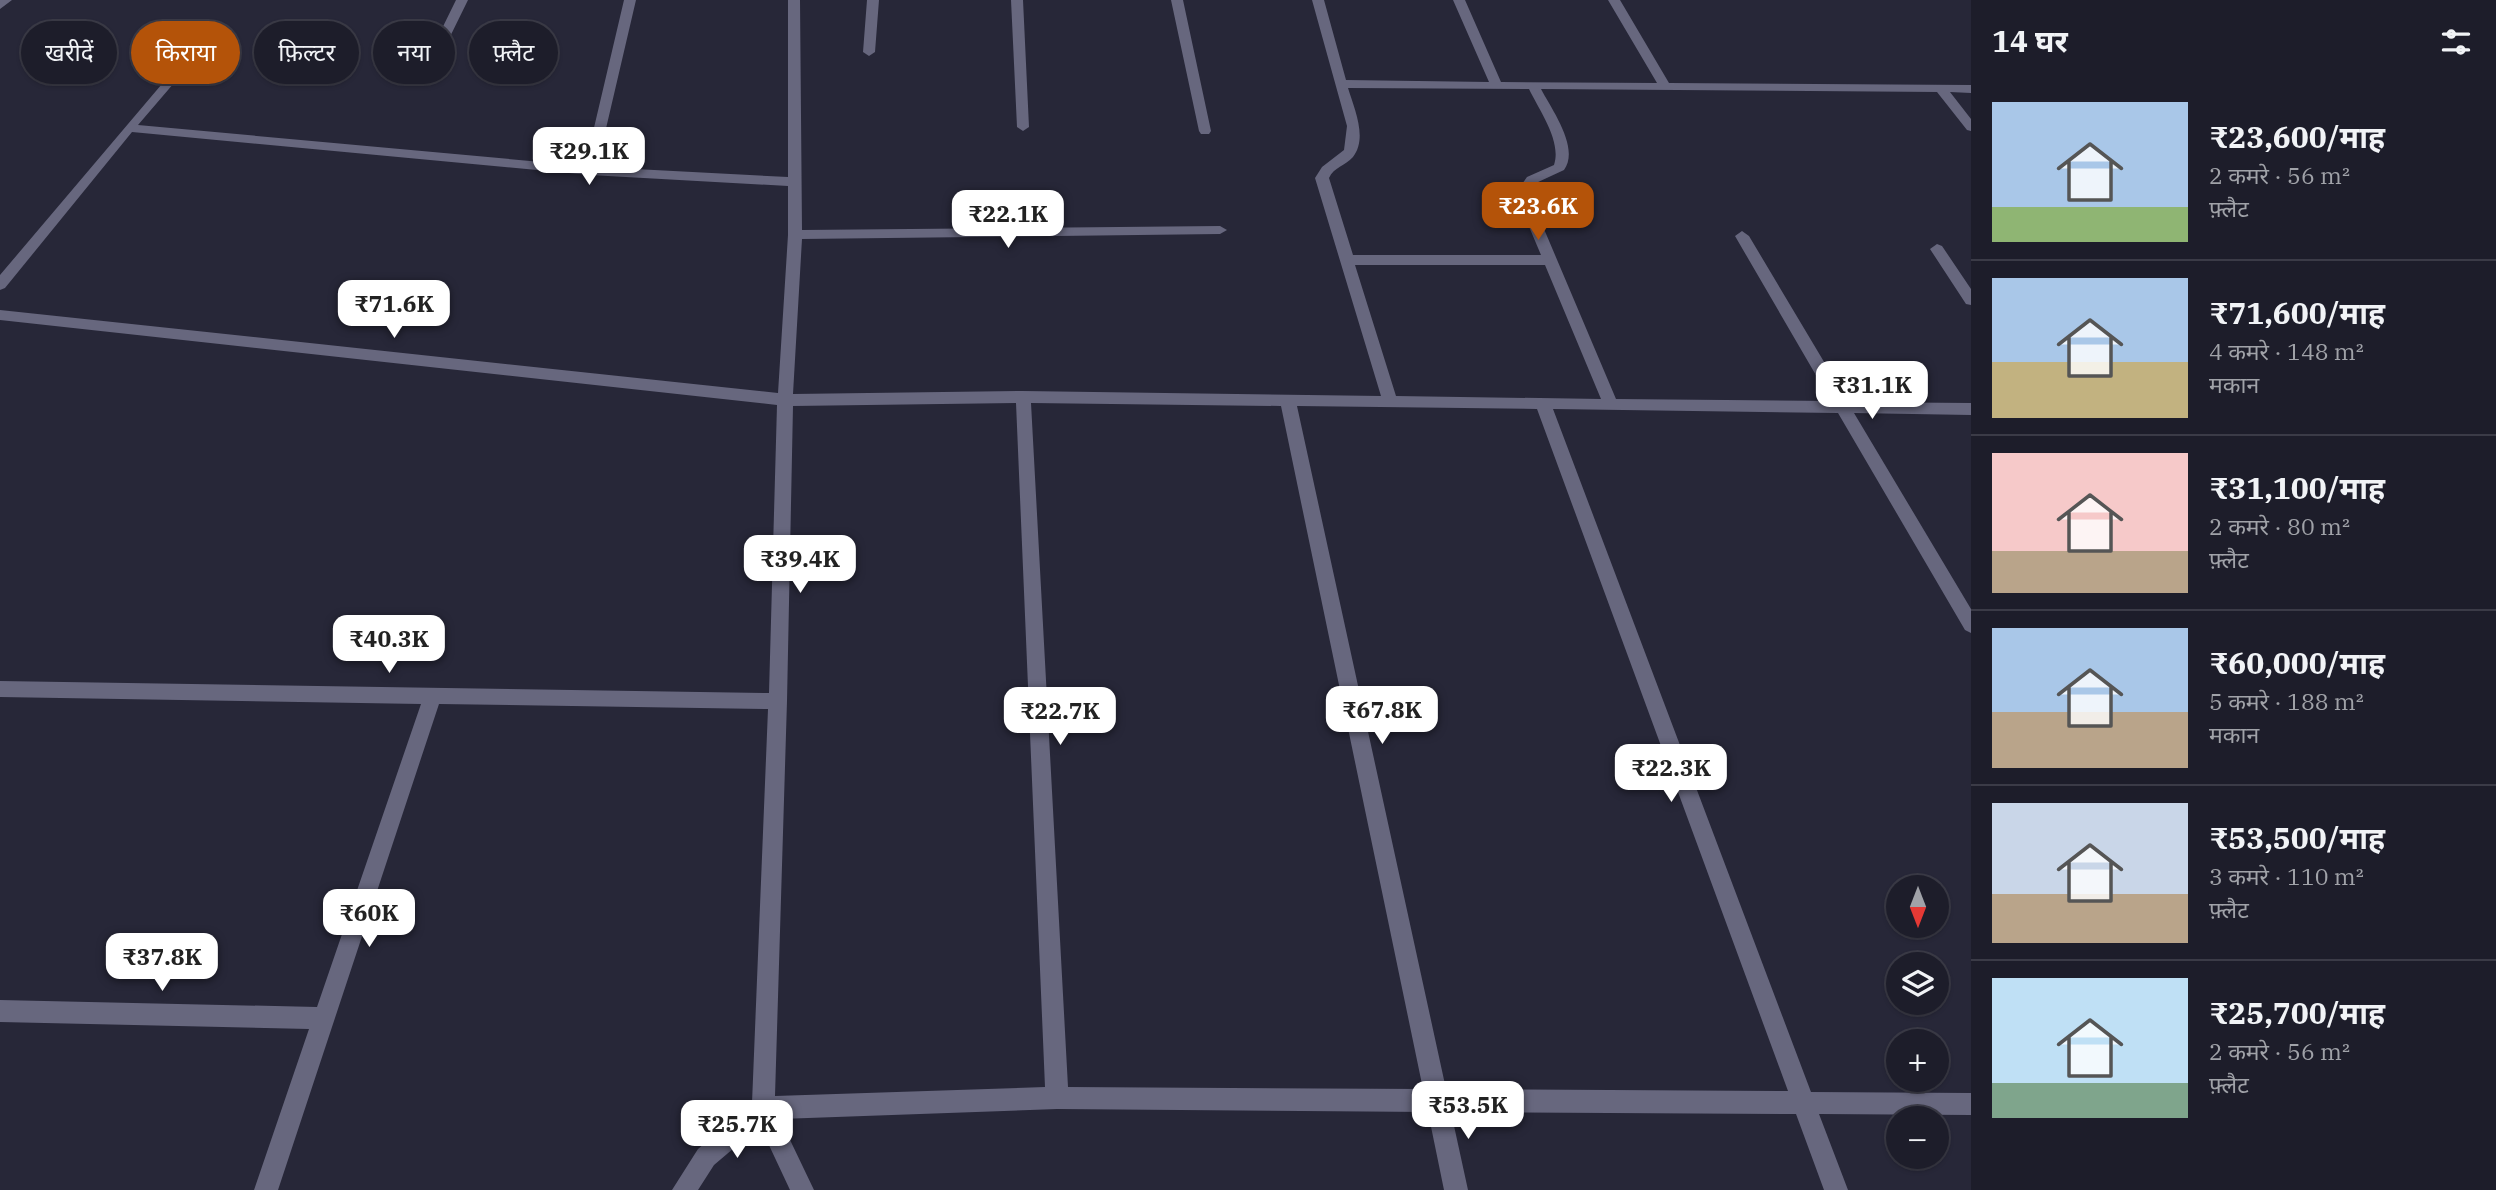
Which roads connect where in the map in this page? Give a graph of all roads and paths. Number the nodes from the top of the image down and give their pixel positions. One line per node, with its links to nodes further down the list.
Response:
1 (6, 0): 11 (street)
2 (462, 0): 12 (street)
3 (630, 0): 25 (street)
4 (794, 0): 26 (street)
5 (873, 0): 13 (street)
6 (1017, 0): 21 (street)
7 (1177, 0): 24 (street)
8 (1318, 0): 15 (street)
9 (1460, 0): 16 (street)
10 (1614, 0): 18 (street)
11 (0, 6)
12 (452, 21)
13 (869, 52)
14 (167, 84): 23 (street)
15 (1341, 84): 16 (street); 31 (street)
16 (1497, 86): 17 (street)
17 (1533, 86): 18 (street); 32 (street)
18 (1665, 86): 19 (street)
19 (1941, 89): 20 (street); 22 (street)
20 (1971, 89)
21 (1023, 127)
22 (1971, 127)
23 (129, 128): 25 (street); 33 (street)
24 (1205, 131)
25 (590, 171): 26 (street)
26 (794, 182): 28 (street)
27 (1220, 230): 28 (street)
28 (795, 235): 37 (street)
29 (1742, 236): 42 (street)
30 (1937, 248): 34 (street)
31 (1347, 260): 32 (street); 39 (street)
32 (1550, 260): 41 (street)
33 (0, 285)
34 (1971, 300)
35 (0, 315): 37 (street)
36 (1023, 397): 37 (street); 38 (street); 50 (street)
37 (785, 400): 47 (street)
38 (1288, 401): 39 (street); 51 (street)
39 (1390, 401): 40 (street)
40 (1542, 404): 41 (street); 52 (street)
41 (1611, 405): 42 (street)
42 (1842, 407): 43 (street); 44 (street)
43 (1971, 410)
44 (1971, 625)
45 (0, 689): 46 (street)
46 (433, 695): 47 (street); 49 (street)
47 (778, 701): 54 (street)
48 (0, 1011): 49 (street)
49 (324, 1018): 55 (street)
50 (1057, 1098): 51 (street); 54 (street)
51 (1437, 1100): 52 (street); 58 (street)
52 (1804, 1101): 53 (street); 59 (street)
53 (1971, 1104)
54 (763, 1108): 56 (street); 57 (street)
55 (266, 1190)
56 (684, 1190)
57 (802, 1190)
58 (1456, 1190)
59 (1836, 1190)

